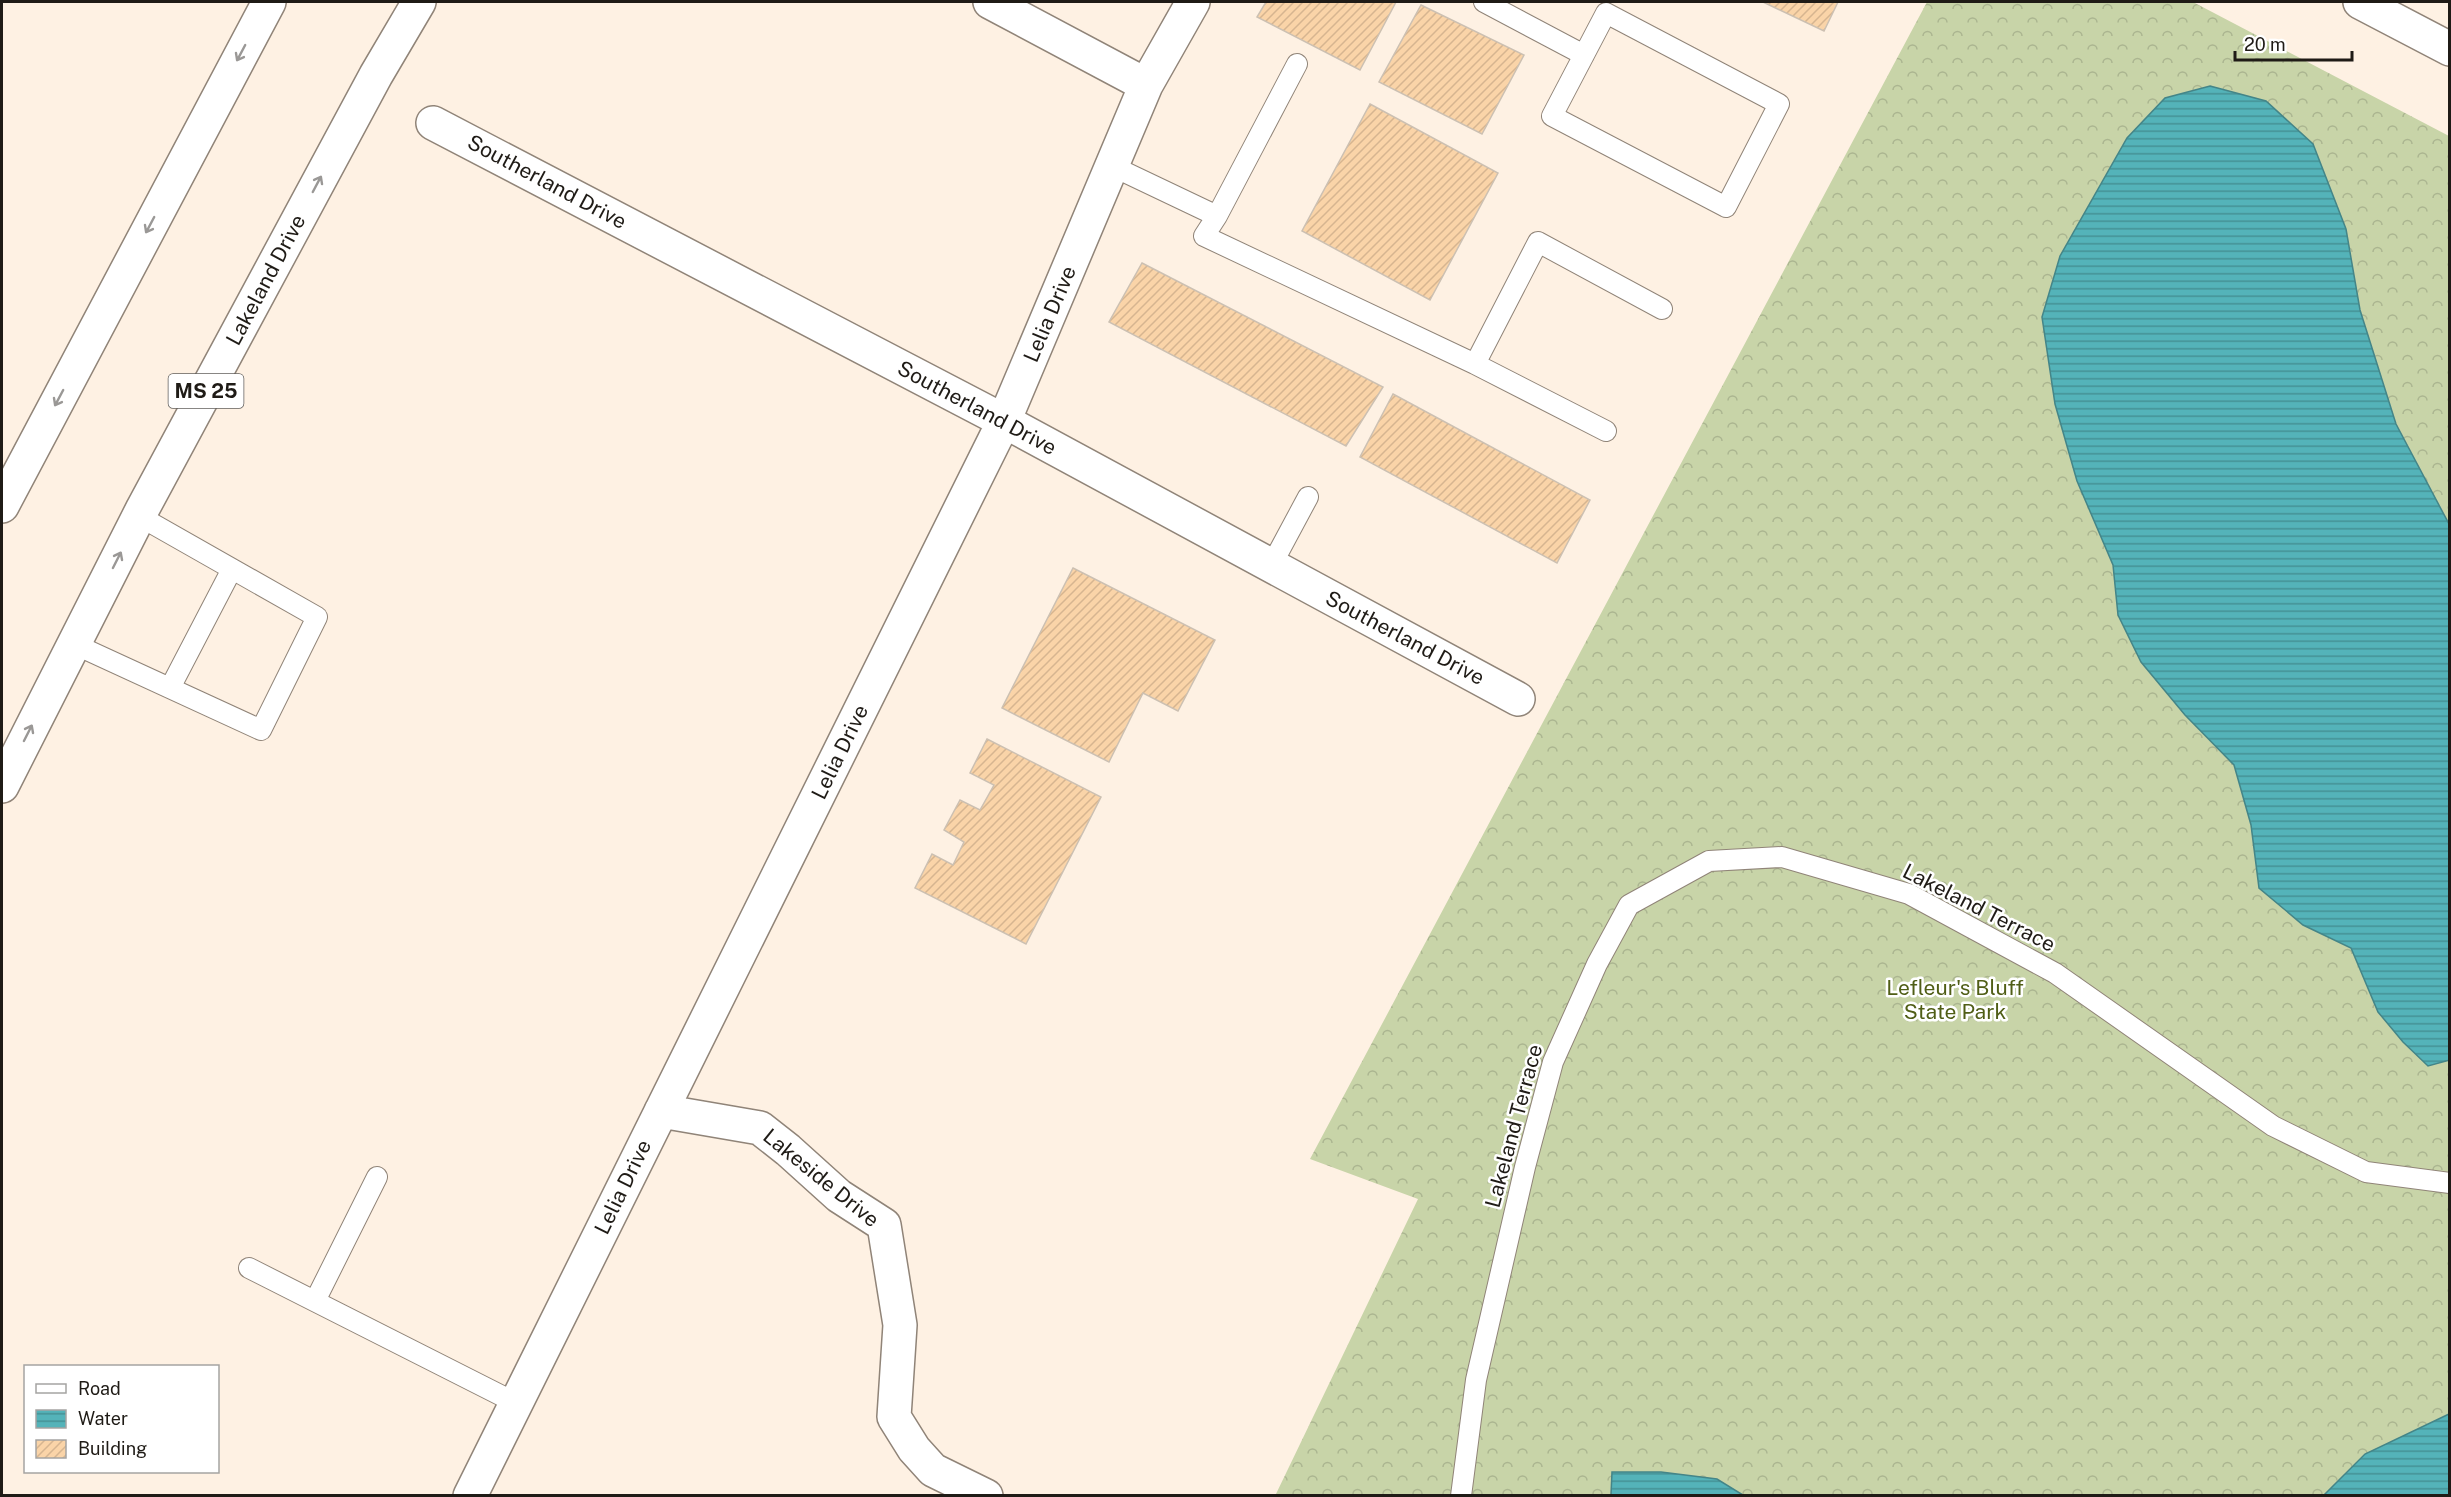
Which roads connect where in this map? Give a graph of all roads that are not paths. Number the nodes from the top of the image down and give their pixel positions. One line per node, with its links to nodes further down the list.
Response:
1 (269, 2): 19 (main road, one-way to 19)
2 (419, 2): 20 (main road, Lakeland Drive / MS 25, one-way to 2)
3 (990, 2): 10 (main road)
4 (1193, 2): 10 (main road, Lelia Drive)
5 (1484, 2): 8 (lane)
6 (2360, 2): 7 (main road)
7 (2450, 49)
8 (1584, 55): 8 (lane)
9 (1297, 64): 13 (lane)
10 (1146, 85): 12 (main road, Lelia Drive)
11 (433, 123): 16 (main road, Southerland Drive)
12 (1112, 166): 13 (lane); 16 (main road, Lelia Drive)
13 (1216, 216): 15 (lane)
14 (1662, 309): 15 (lane)
15 (1475, 364): 17 (lane)
16 (1004, 422): 21 (main road, Southerland Drive); 27 (main road, Lelia Drive)
17 (1606, 431)
18 (1308, 497): 21 (lane)
19 (2, 506)
20 (139, 516): 22 (lane); 23 (main road, Lakeland Drive / MS 25, one-way to 20)
21 (1271, 566): 25 (main road, Southerland Drive)
22 (232, 569): 24 (lane); 24 (lane)
23 (74, 644): 24 (lane); 26 (main road, Lakeland Drive / MS 25, one-way to 23)
24 (170, 687)
25 (1518, 699)
26 (2, 786)
27 (661, 1111): 32 (main road, Lelia Drive); 34 (main road, Lakeside Drive)
28 (377, 1177): 31 (lane)
29 (2450, 1183): 35 (lane, Lakeland Terrace)
30 (249, 1268): 31 (lane)
31 (315, 1301): 32 (lane)
32 (516, 1403): 33 (main road, Lelia Drive)
33 (470, 1496)
34 (986, 1496)
35 (1461, 1496)

